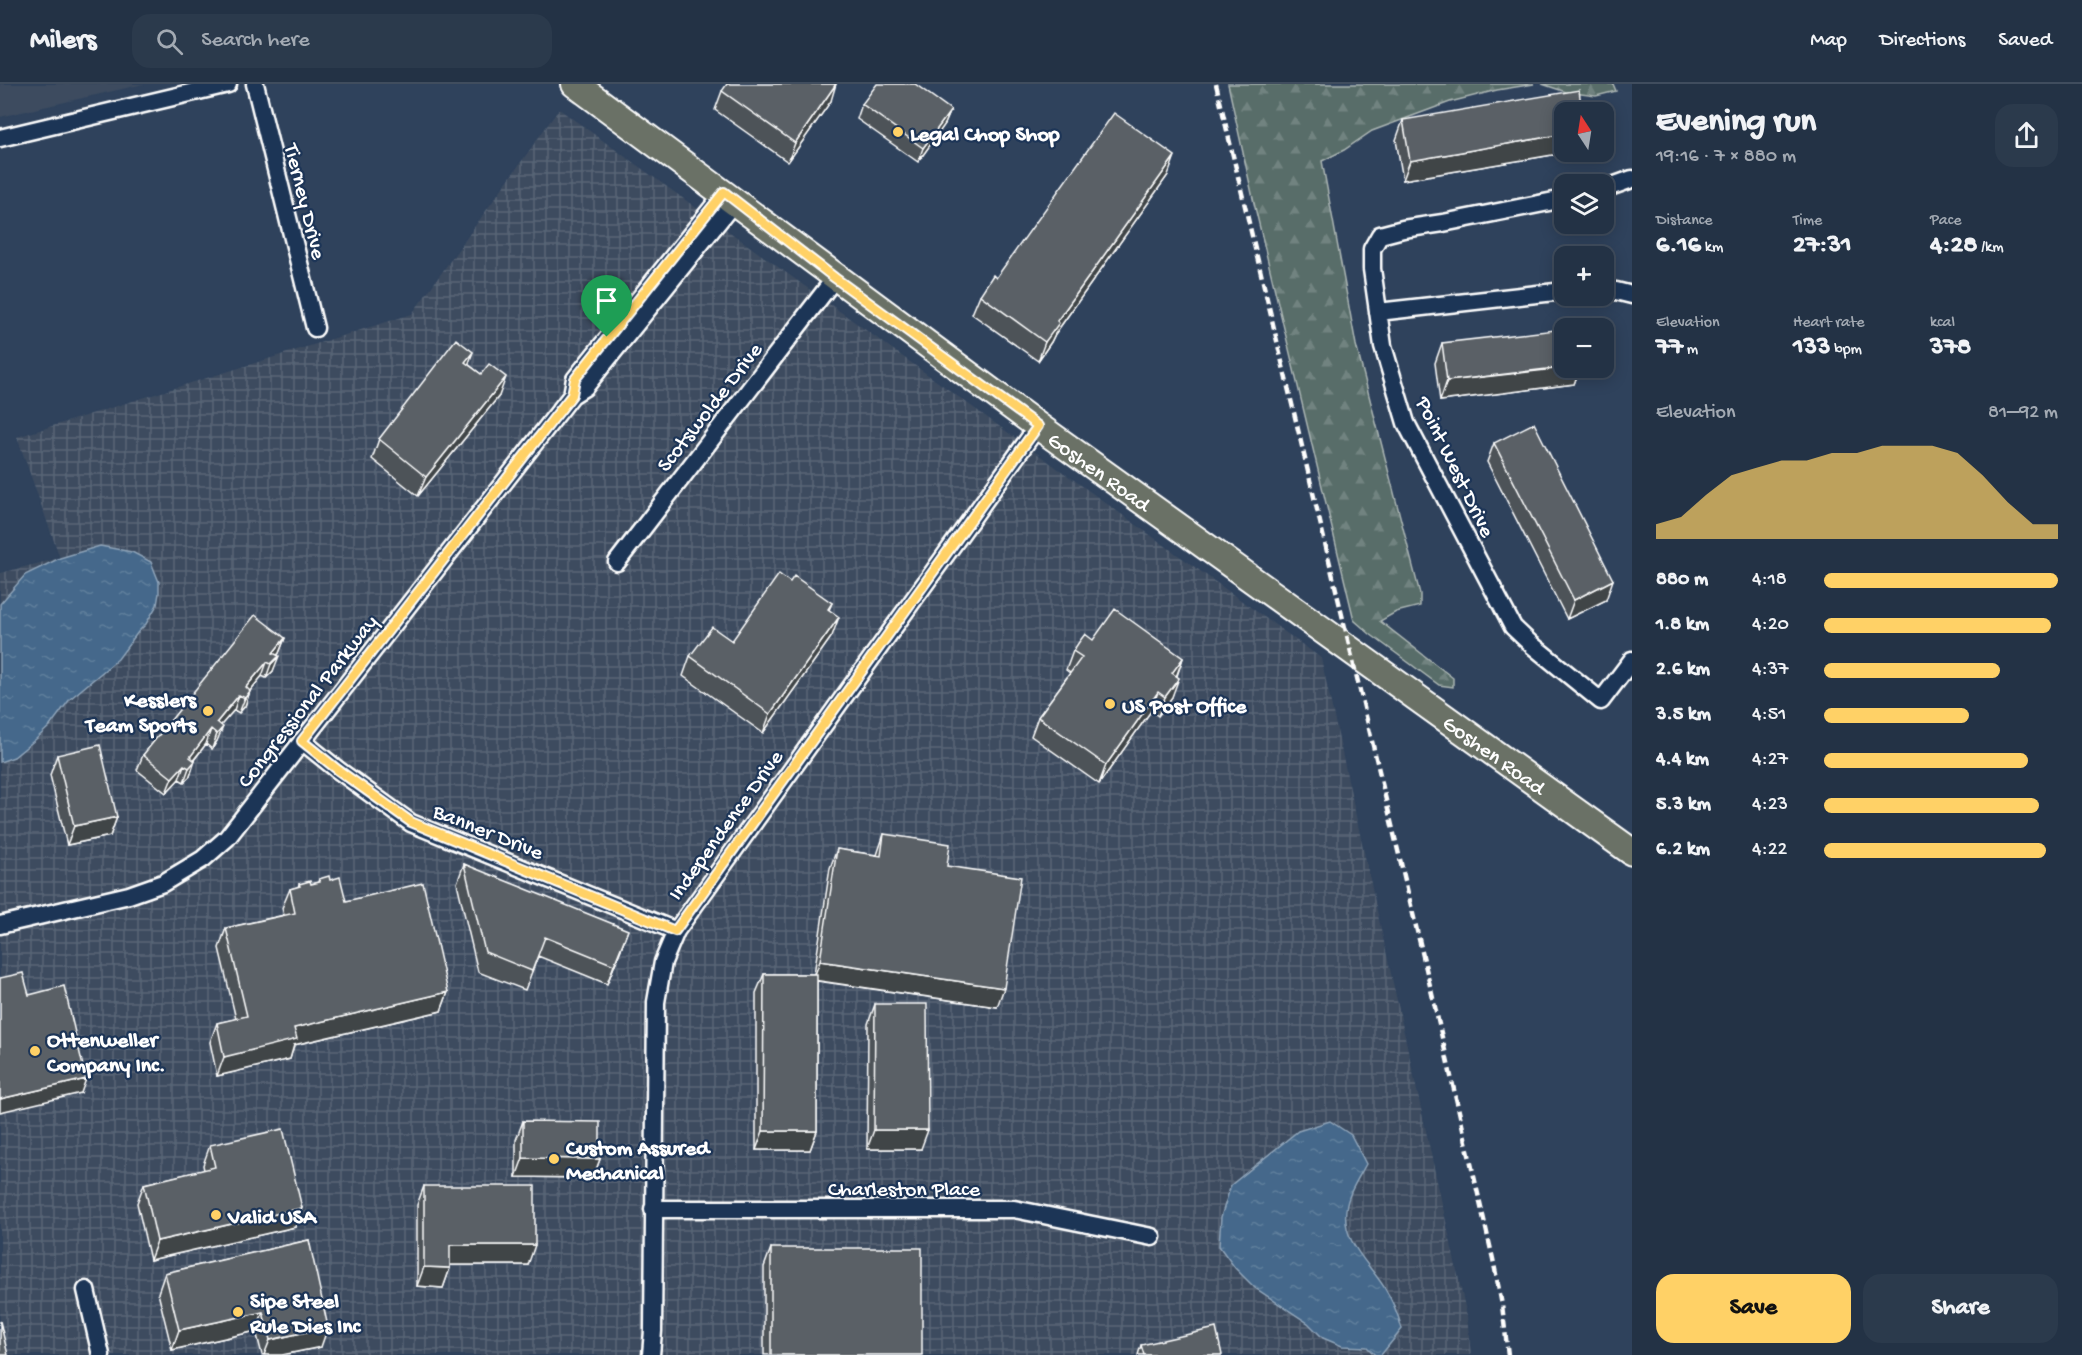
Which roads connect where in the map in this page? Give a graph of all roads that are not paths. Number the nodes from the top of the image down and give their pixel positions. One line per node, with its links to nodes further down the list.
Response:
1 (228, 84): 4 (street)
2 (255, 84): 14 (street, Tierney Drive)
3 (575, 84): 7 (main road, Goshen Road)
4 (0, 138)
5 (1632, 179): 6 (street)
6 (1614, 185)
7 (729, 197): 9 (main road, Goshen Road); 18 (street, Congressional Parkway)
8 (1554, 202): 13 (street, Point West Drive)
9 (835, 278): 15 (main road, Goshen Road); 16 (street, Scotswolde Drive)
10 (1614, 291): 12 (street)
11 (1554, 292): 13 (street)
12 (1632, 295)
13 (1378, 312): 17 (street, Point West Drive)
14 (315, 328)
15 (1038, 426): 19 (main road, Goshen Road); 21 (street, Independence Drive)
16 (617, 562)
17 (1632, 660)
18 (302, 741): 20 (street, Congressional Parkway); 21 (street, Banner Drive)
19 (1632, 852)
20 (0, 925)
21 (675, 931): 22 (street, Independence Drive)
22 (653, 1209): 23 (street, Charleston Place); 26 (street, Independence Drive)
23 (1152, 1237)
24 (86, 1290): 25 (street)
25 (101, 1355)
26 (651, 1355)

